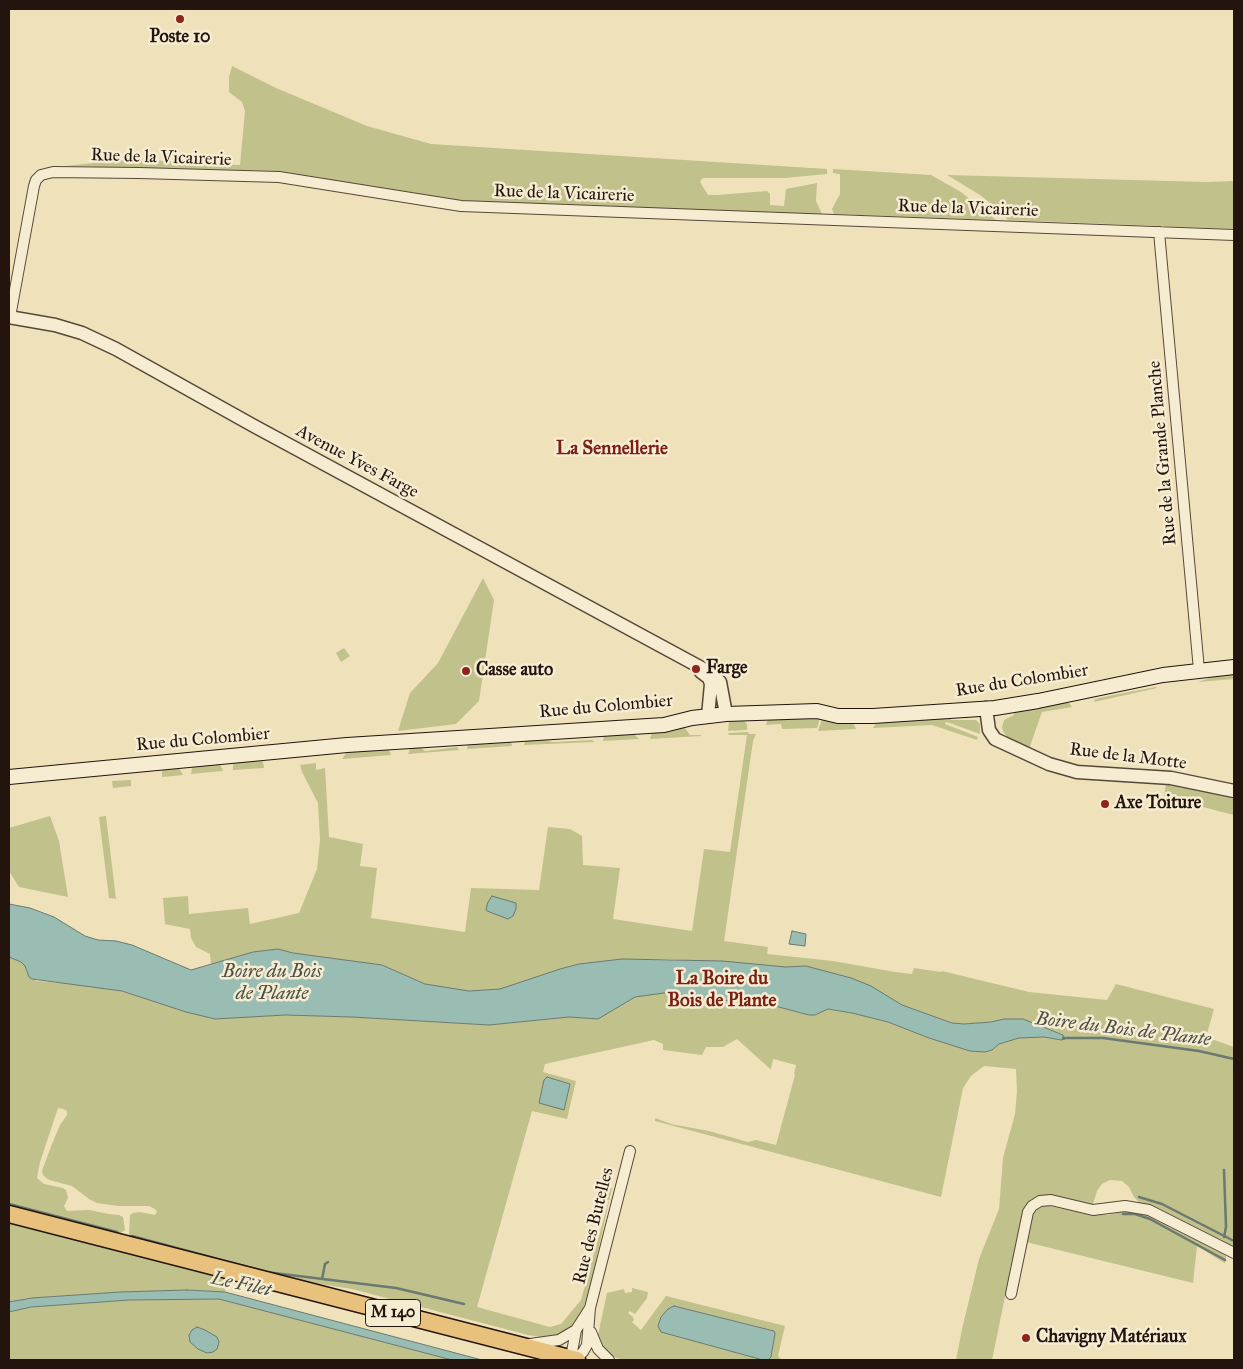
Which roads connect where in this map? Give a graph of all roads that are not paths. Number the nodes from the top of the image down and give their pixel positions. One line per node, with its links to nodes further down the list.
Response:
1 (1159, 232): 2 (street, Rue de la Vicairerie); 3 (street, Rue de la Vicairerie); 6 (street, Rue de la Grande Planche)
2 (1234, 235)
3 (10, 317): 4 (street, Avenue Yves Farge)
4 (681, 658): 8 (street, Avenue Yves Farge); 9 (street, Avenue Yves Farge)
5 (1234, 667): 6 (main road, Rue du Colombier)
6 (1199, 670): 7 (main road, Rue du Colombier)
7 (990, 708): 8 (main road, Rue du Colombier); 11 (street, Rue de la Motte)
8 (726, 714): 9 (main road, Rue du Colombier)
9 (708, 716): 10 (main road, Rue du Colombier)
10 (9, 776)
11 (1234, 791)
12 (630, 1152): 16 (street, Rue des Butelles)
13 (9, 1214): 19 (main road, M 140)
14 (1234, 1253): 15 (street)
15 (1010, 1294)
16 (590, 1308): 17 (street, Rue des Butelles); 18 (street, Rue des Butelles)
17 (590, 1329): 20 (street, Rue des Butelles); 21 (street, Rue des Butelles)
18 (576, 1330): 19 (street); 20 (street, Rue des Butelles)
19 (520, 1345): 20 (main road, M 140)
20 (576, 1360)
21 (609, 1360)

